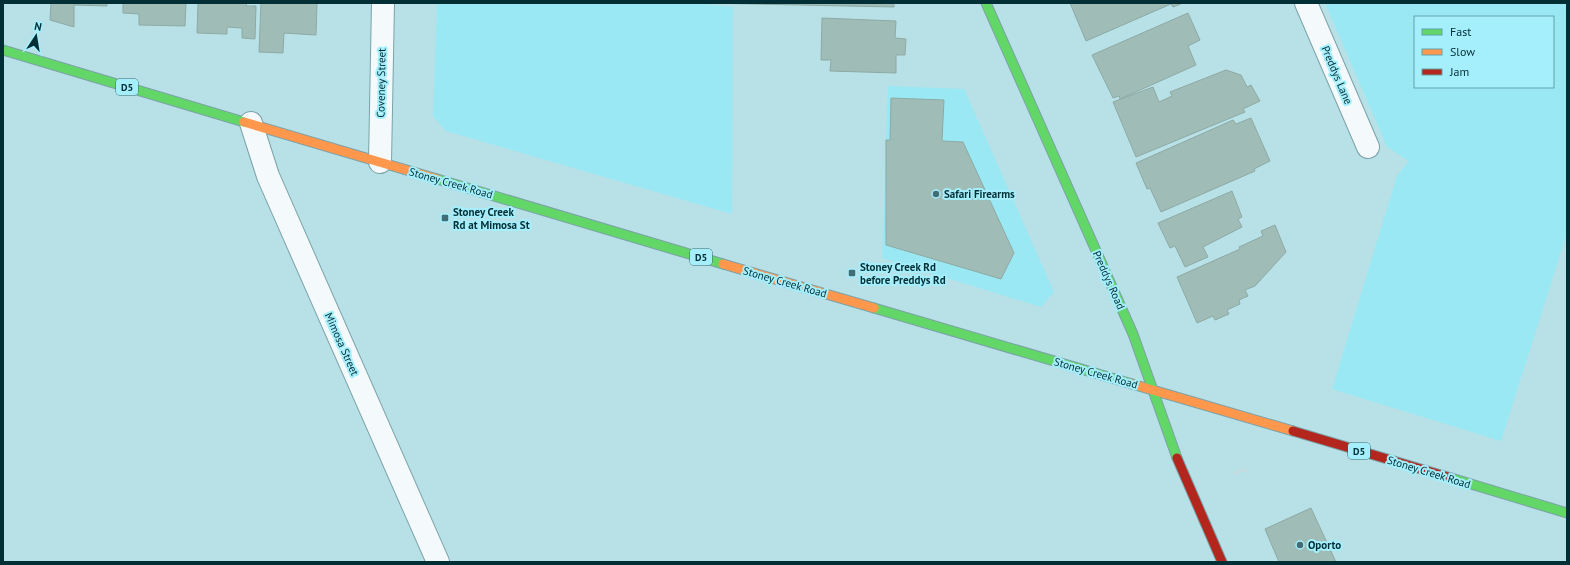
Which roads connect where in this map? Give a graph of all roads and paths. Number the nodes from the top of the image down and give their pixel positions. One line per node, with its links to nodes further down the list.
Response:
1 (382, 3): 7 (street, Coveney Street)
2 (986, 3): 8 (main road, Preddys Road)
3 (1306, 3): 6 (street, Preddys Lane)
4 (3, 50): 5 (main road, Stoney Creek Road / D5)
5 (251, 123): 7 (main road, Stoney Creek Road / D5); 12 (street, Mimosa Street)
6 (1368, 147)
7 (380, 162): 8 (main road, Stoney Creek Road / D5)
8 (1152, 389): 11 (main road, Stoney Creek Road / D5); 13 (main road, Preddys Road)
9 (1249, 469): 10 (path)
10 (1234, 474)
11 (1567, 514)
12 (438, 562)
13 (1222, 562)

